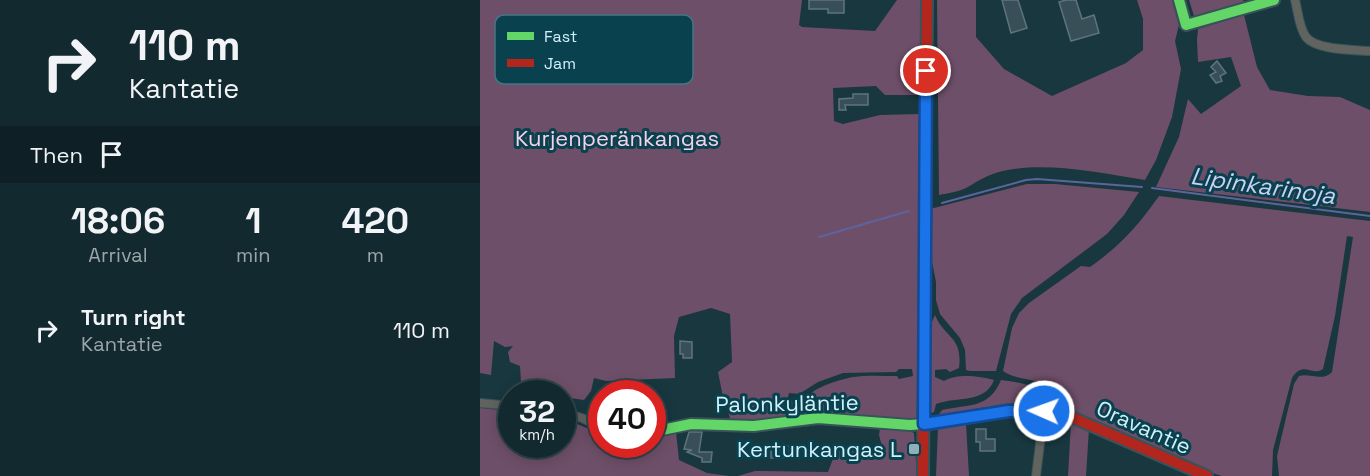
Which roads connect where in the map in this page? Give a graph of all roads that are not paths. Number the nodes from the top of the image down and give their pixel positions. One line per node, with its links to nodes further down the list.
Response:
1 (927, 0): 9 (street)
2 (1179, 0): 3 (street)
3 (1274, 0)
4 (1295, 0): 5 (street)
5 (1370, 51)
6 (480, 403): 7 (street)
7 (498, 405)
8 (1044, 411): 9 (street, Oravantie); 11 (street, Oravantie); 13 (street)
9 (924, 424): 10 (street, Palonkyläntie); 12 (street)
10 (666, 429)
11 (1183, 471): 14 (street, Oravantie)
12 (923, 476)
13 (1036, 476)
14 (1207, 476)

